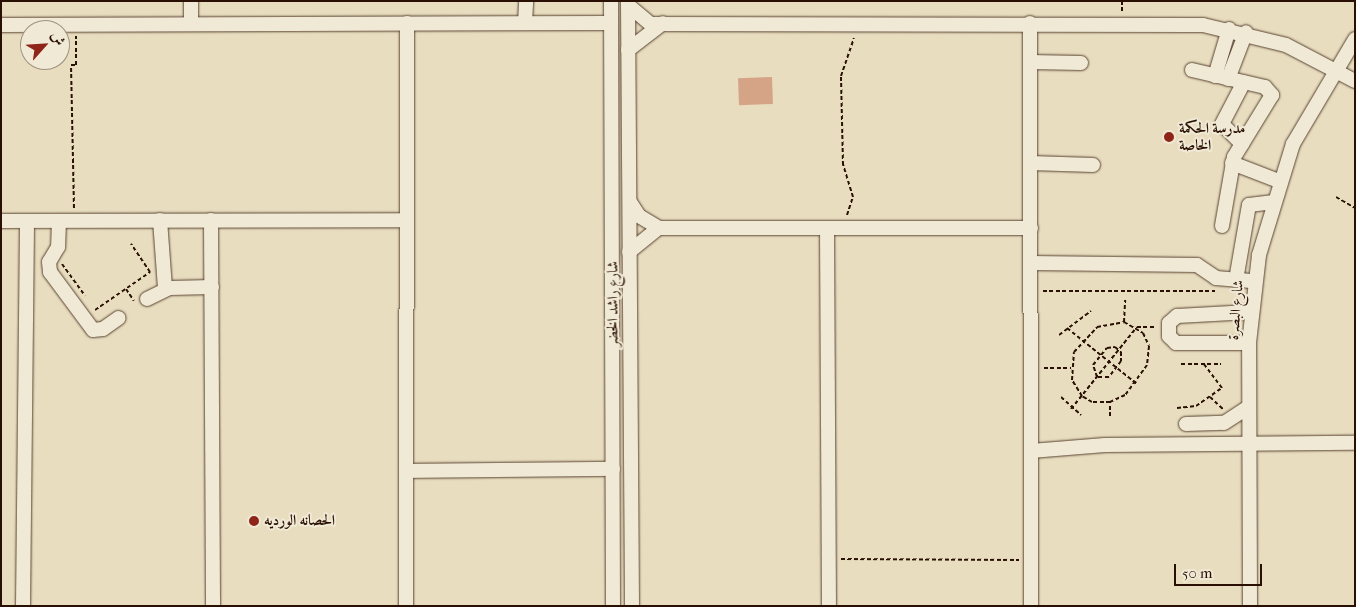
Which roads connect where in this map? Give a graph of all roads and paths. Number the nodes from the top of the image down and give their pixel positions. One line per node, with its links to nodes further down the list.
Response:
1 (191, 1): 5 (street)
2 (526, 1): 7 (street)
3 (611, 1): 8 (street, شارع راشد الخضر)
4 (628, 3): 9 (street); 17 (street, شارع راشد الخضر)
5 (191, 23): 6 (street); 12 (street)
6 (407, 23): 7 (street); 36 (street)
7 (525, 23): 8 (street)
8 (611, 23): 93 (street, شارع راشد الخضر)
9 (663, 23): 10 (street); 17 (street)
10 (855, 23): 11 (street); 43 (path)
11 (1030, 23): 14 (street); 18 (street)
12 (76, 24): 13 (street); 40 (path)
13 (1, 25)
14 (1229, 29): 15 (street); 22 (street)
15 (1246, 32): 21 (street); 22 (street)
16 (1355, 39): 21 (street, شارع البصرة)
17 (628, 50): 31 (street, شارع راشد الخضر)
18 (1030, 62): 19 (street); 27 (street)
19 (1081, 63)
20 (1192, 70): 22 (street)
21 (1336, 70): 23 (street); 29 (street, شارع البصرة)
22 (1222, 77): 24 (street)
23 (1355, 81)
24 (1244, 82): 25 (street); 25 (street)
25 (1242, 144): 26 (street)
26 (1232, 162): 29 (street); 41 (street)
27 (1030, 163): 28 (street); 44 (street)
28 (1093, 165)
29 (1279, 181): 32 (street, شارع البصرة)
30 (1336, 197): 33 (path)
31 (630, 202): 42 (street); 46 (street, شارع راشد الخضر)
32 (1272, 202): 49 (street); 50 (street, شارع البصرة)
33 (1355, 208)
34 (160, 220): 35 (street); 40 (street); 52 (street)
35 (211, 220): 36 (street); 51 (street)
36 (407, 220): 94 (street)
37 (1, 221): 38 (street)
38 (22, 221): 39 (street); 97 (street)
39 (59, 221): 40 (street); 47 (street)
40 (74, 221)
41 (1222, 226)
42 (659, 228): 43 (street); 46 (street)
43 (834, 228): 44 (street); 95 (street)
44 (1031, 228): 48 (street)
45 (131, 244): 53 (path)
46 (629, 252): 101 (street, شارع راشد الخضر)
47 (55, 255): 53 (path); 60 (street)
48 (1031, 263): 49 (street); 54 (street)
49 (1236, 280): 50 (street)
50 (1254, 281): 59 (street, شارع البصرة)
51 (212, 287): 52 (street); 98 (street)
52 (165, 288): 56 (street)
53 (126, 289): 56 (path)
54 (1031, 291): 55 (path); 75 (street)
55 (1224, 292)
56 (147, 299)
57 (1125, 300): 61 (path)
58 (1091, 311): 63 (path)
59 (1250, 312): 64 (street); 67 (street, شارع البصرة)
60 (119, 318)
61 (1124, 322): 62 (path); 66 (path)
62 (1137, 327): 64 (path); 68 (path); 78 (path)
63 (1067, 328): 65 (path); 66 (path)
64 (1169, 328): 67 (street)
65 (1059, 335)
66 (1082, 340): 69 (path); 76 (path)
67 (1249, 343): 83 (street, شارع البصرة)
68 (1119, 349): 69 (path); 70 (path); 74 (path)
69 (1101, 355): 70 (path); 77 (path)
70 (1109, 362): 74 (path); 77 (path)
71 (1181, 364): 72 (path)
72 (1204, 364): 73 (path); 81 (path)
73 (1221, 364)
74 (1116, 367): 77 (path); 78 (path)
75 (1031, 368): 76 (path); 92 (street)
76 (1071, 368): 79 (path)
77 (1097, 377): 79 (path)
78 (1137, 384): 82 (path)
79 (1082, 396): 82 (path); 84 (path)
80 (1061, 397): 84 (path)
81 (1210, 397): 87 (path); 88 (path)
82 (1110, 402): 86 (path)
83 (1249, 407): 88 (street); 90 (street, شارع البصرة)
84 (1071, 409): 85 (path)
85 (1081, 415)
86 (1110, 416)
87 (1183, 416): 88 (street); 91 (street)
88 (1232, 417)
89 (1355, 443): 90 (street)
90 (1249, 444): 91 (street); 104 (street, شارع البصرة)
91 (1187, 445): 92 (street)
92 (1031, 446): 96 (street)
93 (613, 469): 94 (street); 100 (street, شارع راشد الخضر)
94 (406, 471): 99 (street)
95 (828, 559): 96 (path); 102 (street)
96 (1031, 560): 103 (street)
97 (23, 606)
98 (213, 606)
99 (406, 606)
100 (614, 606)
101 (632, 606)
102 (829, 606)
103 (1032, 606)
104 (1250, 606)

